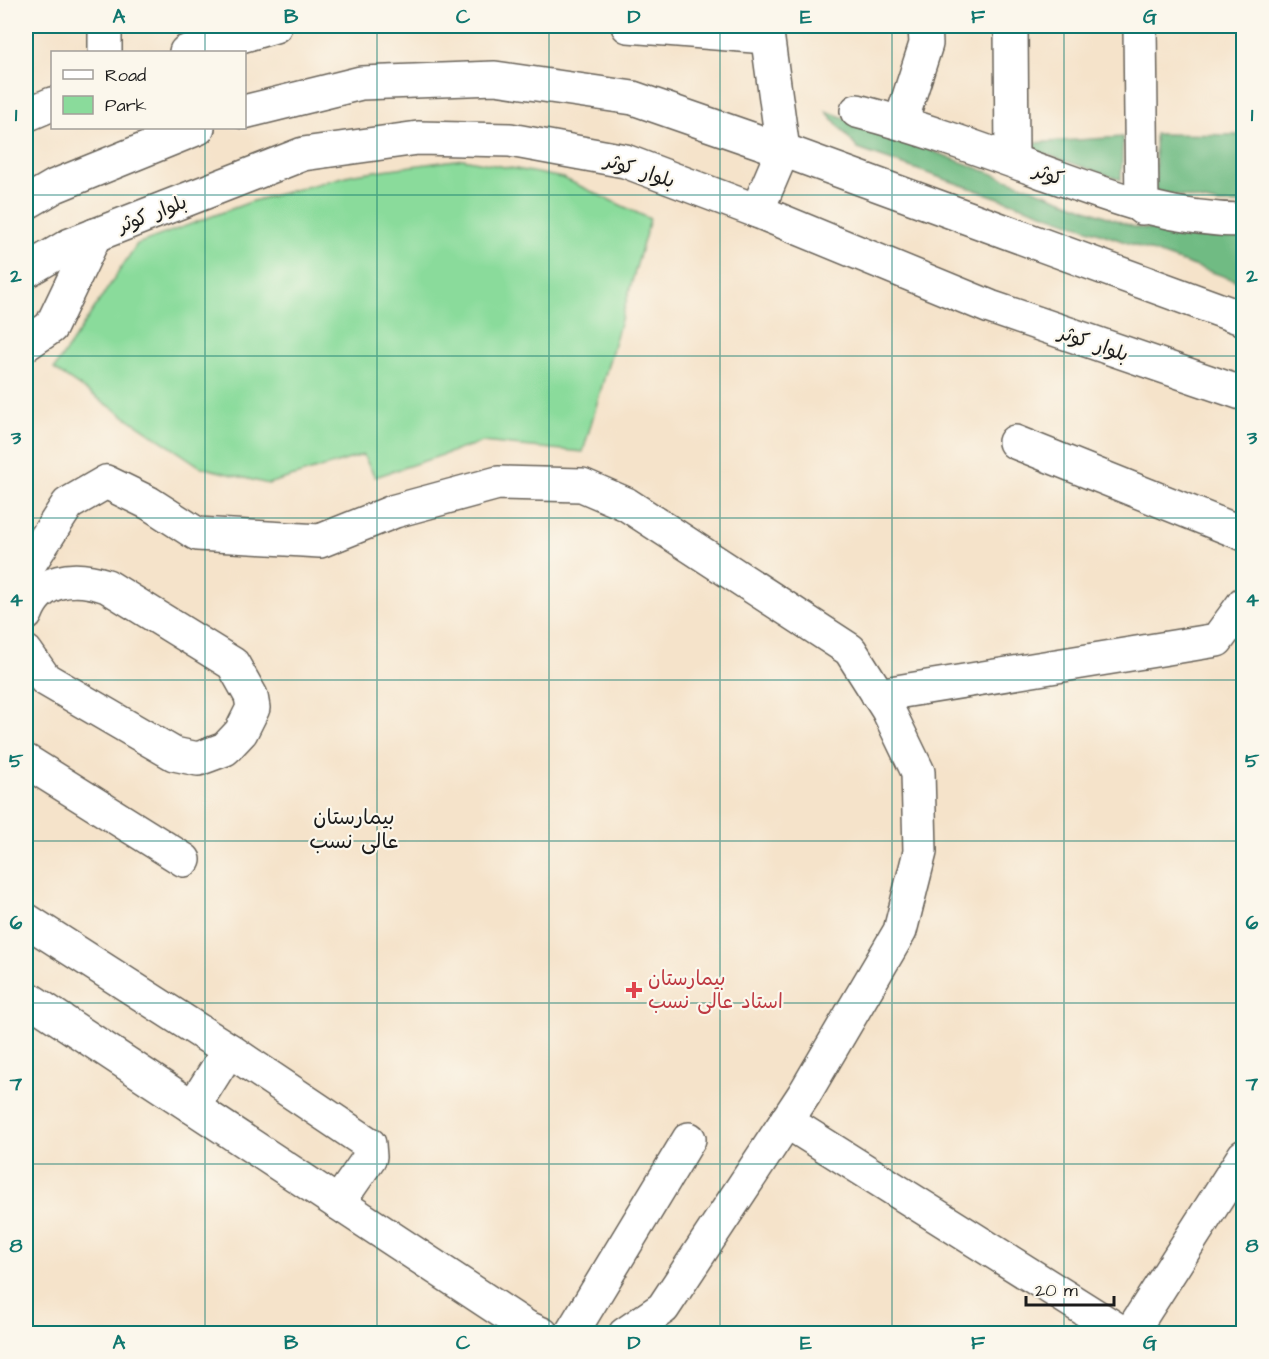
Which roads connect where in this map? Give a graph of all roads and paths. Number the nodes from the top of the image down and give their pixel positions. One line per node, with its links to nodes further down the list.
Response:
1 (105, 26): 9 (street)
2 (275, 26): 8 (street)
3 (628, 26): 7 (street)
4 (925, 26): 14 (street)
5 (1011, 26): 17 (street)
6 (1140, 26): 19 (street)
7 (766, 31): 16 (street)
8 (199, 41)
9 (105, 51)
10 (51, 104): 13 (street)
11 (857, 111): 14 (street, کوثر)
12 (246, 112): 16 (street)
13 (26, 115)
14 (901, 122): 17 (street, کوثر)
15 (196, 129): 18 (street)
16 (783, 150): 20 (street); 24 (street)
17 (1012, 160): 19 (street, کوثر)
18 (26, 203)
19 (1142, 208): 21 (street, کوثر)
20 (757, 211): 22 (street, بلوار کوثر); 26 (street, بلوار کوثر)
21 (1244, 220)
22 (94, 235): 23 (street, بلوار کوثر); 25 (street)
23 (26, 271)
24 (1244, 320)
25 (26, 344)
26 (1244, 394)
27 (1015, 442): 28 (street)
28 (1244, 534)
29 (26, 569): 35 (street)
30 (57, 581): 31 (street); 33 (street); 34 (street)
31 (26, 592)
32 (1244, 603): 35 (street)
33 (26, 614)
34 (26, 652)
35 (878, 695): 42 (street)
36 (26, 761): 37 (street)
37 (184, 860)
38 (26, 920): 40 (street)
39 (26, 997): 41 (street)
40 (229, 1050): 41 (street); 45 (street)
41 (193, 1107): 45 (street)
42 (786, 1121): 48 (street); 49 (street)
43 (689, 1139): 47 (street)
44 (1244, 1156): 50 (street)
45 (338, 1203): 46 (street)
46 (542, 1334)
47 (571, 1334)
48 (626, 1334)
49 (1124, 1334)
50 (1130, 1334)

